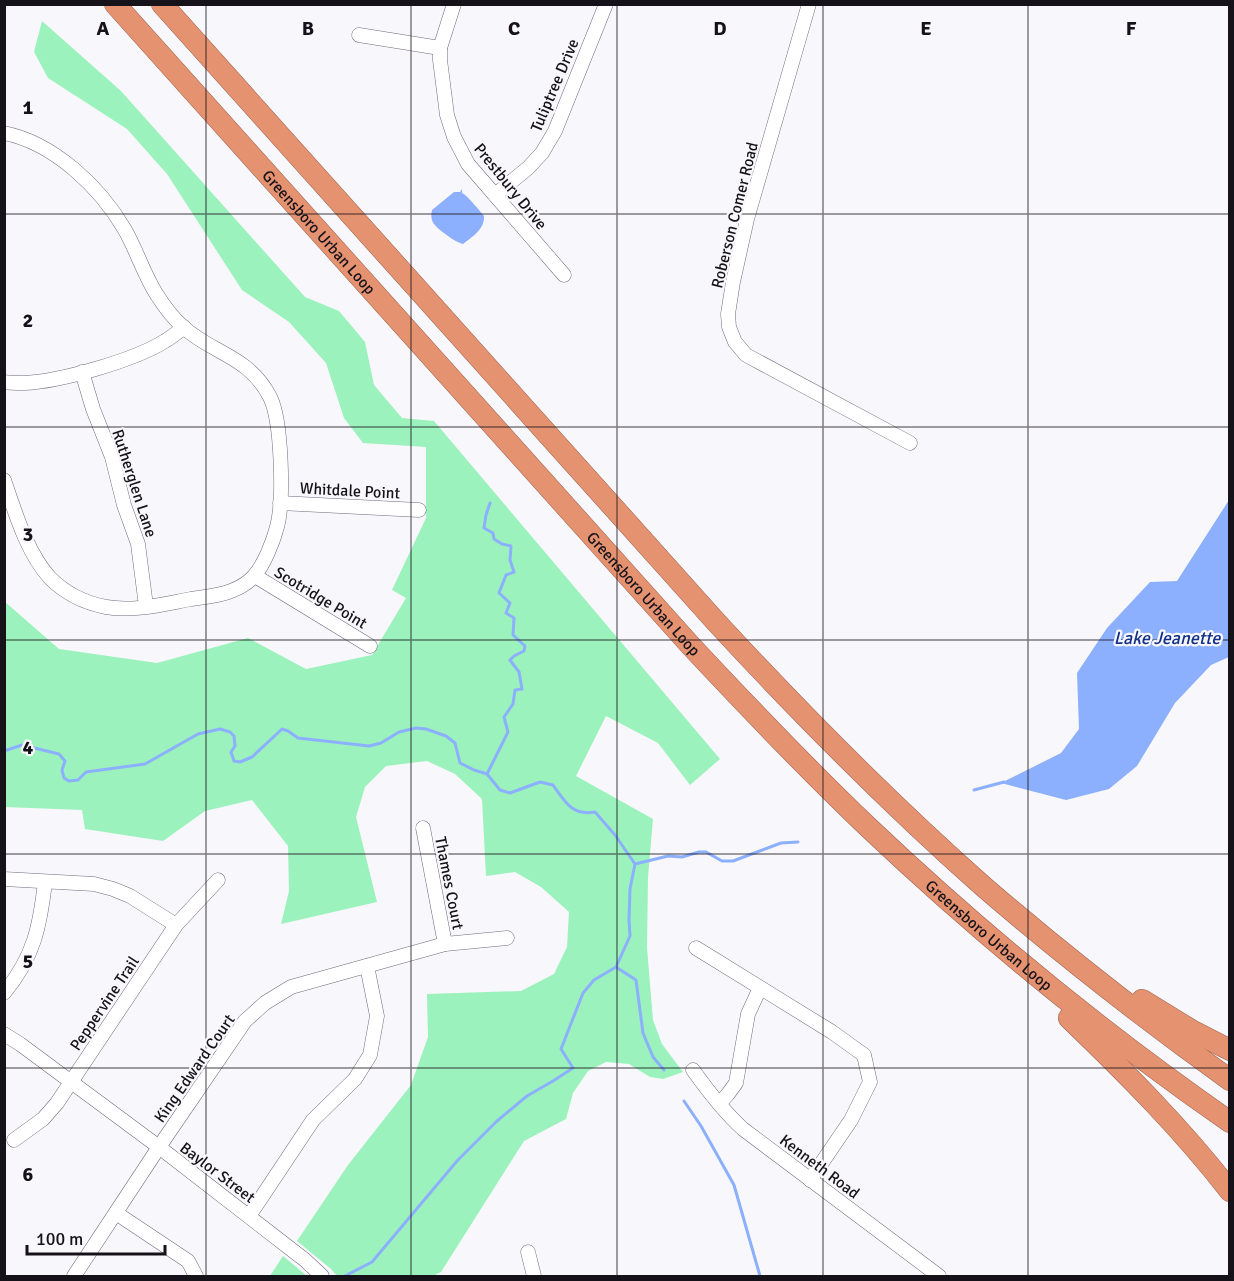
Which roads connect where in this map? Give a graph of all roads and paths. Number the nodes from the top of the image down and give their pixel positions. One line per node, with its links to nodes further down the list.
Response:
1 (115, 4): 25 (highway, Greensboro Urban Loop)
2 (162, 4): 27 (highway, Greensboro Urban Loop)
3 (454, 4): 7 (street, Prestbury Drive)
4 (606, 4): 9 (street, Tuliptree Drive)
5 (809, 4): 14 (street, Roberson Comer Road)
6 (359, 34): 7 (street)
7 (440, 48): 9 (street, Prestbury Drive)
8 (4, 133): 11 (street)
9 (495, 195): 10 (street, Prestbury Drive)
10 (564, 275)
11 (184, 327): 12 (street); 16 (street)
12 (82, 372): 13 (street); 19 (street, Rutherglen Lane)
13 (4, 382)
14 (910, 443)
15 (4, 480): 19 (street)
16 (280, 503): 17 (street, Whitdale Point); 18 (street)
17 (419, 510)
18 (255, 576): 19 (street); 20 (street, Scotridge Point)
19 (146, 606)
20 (370, 646)
21 (423, 828): 29 (street, Thames Court)
22 (4, 879): 24 (street)
23 (218, 880): 26 (street, Peppervine Trail)
24 (45, 882): 26 (street); 33 (street)
25 (961, 912): 40 (highway, Greensboro Urban Loop); 44 (highway)
26 (176, 925): 38 (street, Peppervine Trail)
27 (1032, 927): 35 (highway); 37 (highway, Greensboro Urban Loop)
28 (507, 938): 29 (street, King Edward Court)
29 (445, 944): 31 (street, King Edward Court)
30 (696, 948): 32 (street)
31 (367, 966): 42 (street, King Edward Court); 46 (street)
32 (760, 988): 39 (street); 43 (street)
33 (4, 993)
34 (4, 1034): 38 (street, Baylor Street)
35 (1230, 1050)
36 (693, 1070): 39 (street, Kenneth Road)
37 (1230, 1080)
38 (70, 1082): 41 (street, Peppervine Trail); 42 (street, Baylor Street)
39 (719, 1104): 43 (street, Kenneth Road)
40 (1230, 1122)
41 (14, 1140)
42 (159, 1147): 45 (street, King Edward Court); 46 (street, Baylor Street)
43 (810, 1180): 52 (street, Kenneth Road)
44 (1230, 1191)
45 (116, 1213): 48 (street, King Edward Court); 49 (street)
46 (249, 1216): 50 (street, Baylor Street)
47 (528, 1252): 51 (street)
48 (74, 1276)
49 (196, 1276)
50 (321, 1276)
51 (534, 1276)
52 (939, 1276)

